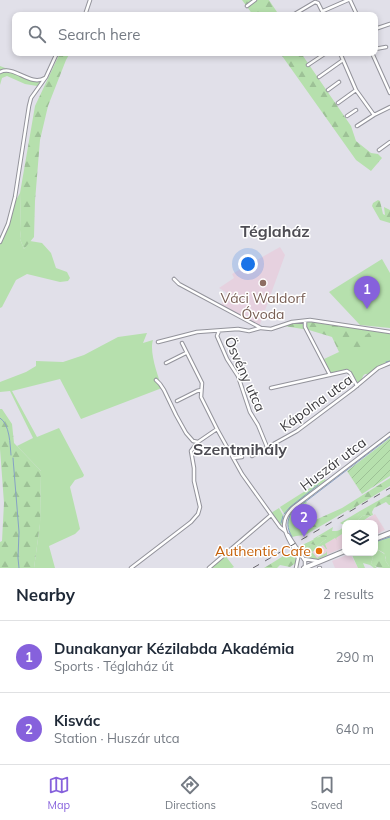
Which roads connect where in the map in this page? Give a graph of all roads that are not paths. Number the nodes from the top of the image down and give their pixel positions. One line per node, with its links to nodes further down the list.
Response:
1 (90, 0): 6 (street)
2 (255, 0): 4 (street)
3 (349, 0): 5 (street); 8 (street)
4 (247, 6)
5 (323, 11): 7 (street)
6 (86, 12)
7 (298, 12)
8 (355, 12)
9 (390, 24): 10 (street)
10 (378, 28)
11 (386, 47): 12 (street)
12 (378, 48)
13 (56, 56): 20 (street)
14 (322, 56): 18 (street)
15 (341, 56): 17 (street)
16 (373, 56): 23 (street)
17 (343, 60): 21 (street); 25 (street)
18 (308, 65)
19 (0, 72): 20 (street)
20 (46, 77): 35 (street)
21 (319, 77)
22 (339, 82): 24 (street)
23 (389, 88): 26 (street)
24 (328, 90)
25 (356, 90): 27 (street); 30 (street)
26 (390, 93)
27 (338, 103)
28 (390, 107): 30 (street)
29 (356, 110): 31 (street)
30 (374, 115): 32 (street)
31 (347, 116)
32 (357, 126)
33 (390, 142): 34 (street)
34 (379, 150)
35 (0, 242)
36 (174, 279): 38 (street)
37 (304, 321): 38 (street); 40 (street); 46 (street)
38 (261, 328): 39 (street)
39 (219, 331): 41 (street); 55 (street, Ösvény utca)
40 (390, 332)
41 (158, 342)
42 (182, 343): 43 (street)
43 (186, 353): 44 (street); 50 (street)
44 (166, 363)
45 (390, 363): 48 (street, Kápolna utca)
46 (330, 375): 48 (street); 49 (street)
47 (156, 380): 54 (street)
48 (357, 386): 55 (street, Kápolna utca)
49 (271, 388)
50 (201, 390): 51 (street); 52 (street)
51 (177, 401)
52 (217, 430): 54 (street); 58 (street)
53 (390, 434): 60 (street, Huszár utca)
54 (198, 442): 67 (street)
55 (267, 448): 56 (street, Kápolna utca)
56 (252, 456)
57 (242, 457): 58 (street)
58 (233, 458): 59 (street)
59 (271, 515): 60 (street); 68 (street)
60 (286, 533): 64 (street); 65 (street)
61 (390, 533): 62 (main road)
62 (378, 538)
63 (342, 551): 66 (main road)
64 (304, 559): 66 (street); 70 (street)
65 (299, 560): 69 (street); 70 (street)
66 (319, 561): 70 (main road)
67 (132, 568)
68 (209, 568)
69 (296, 568)
70 (304, 568)

